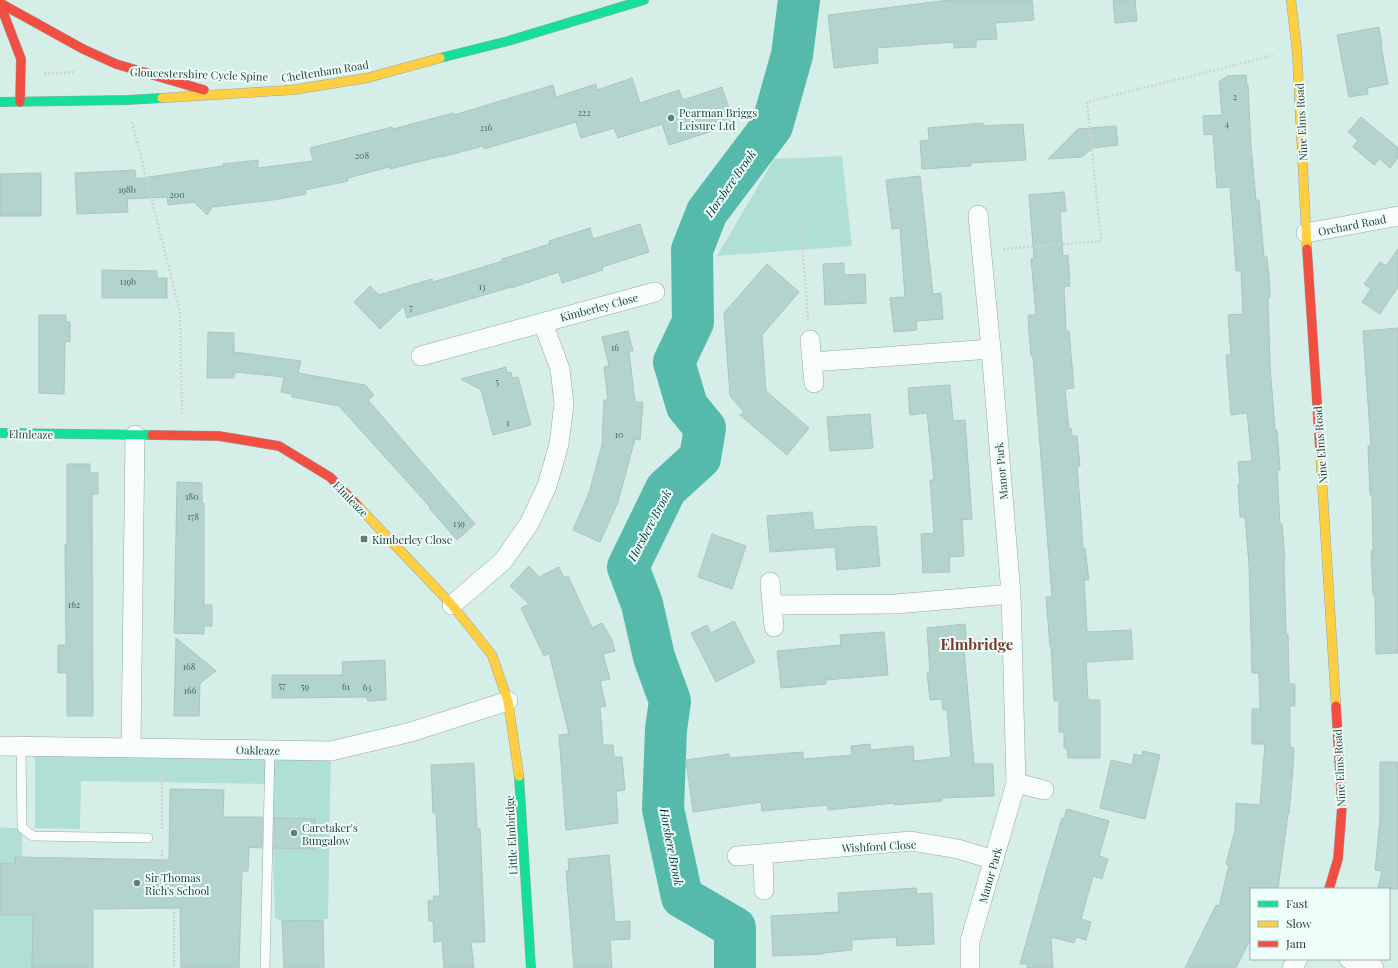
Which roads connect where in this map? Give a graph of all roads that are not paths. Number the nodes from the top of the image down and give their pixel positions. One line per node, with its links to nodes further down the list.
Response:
1 (644, 0): 4 (street, Cheltenham Road)
2 (1291, 0): 9 (street, Nine Elms Road)
3 (0, 3): 4 (street); 6 (street)
4 (220, 94): 6 (street, Cheltenham Road)
5 (0, 102): 6 (street, Cheltenham Road)
6 (20, 102)
7 (978, 215): 13 (street, Manor Park)
8 (1398, 216): 9 (street, Orchard Road)
9 (1306, 233): 35 (street, Nine Elms Road)
10 (655, 292): 11 (street, Kimberley Close)
11 (543, 323): 14 (street, Kimberley Close); 21 (street)
12 (810, 340): 15 (street)
13 (991, 348): 15 (street); 20 (street, Manor Park)
14 (421, 356)
15 (812, 362): 16 (street)
16 (814, 383)
17 (0, 433): 18 (street, Elmleaze)
18 (135, 435): 21 (street, Elmleaze); 27 (street)
19 (770, 582): 22 (street)
20 (1011, 594): 22 (street); 29 (street, Manor Park)
21 (452, 605): 24 (street, Elmleaze)
22 (772, 605): 23 (street)
23 (774, 627)
24 (508, 701): 28 (street, Oakleaze); 39 (street, Little Elmbridge)
25 (0, 746): 26 (street, Oakleaze)
26 (21, 746): 27 (street, Oakleaze); 31 (lane)
27 (131, 748): 28 (street, Oakleaze)
28 (270, 750): 38 (lane)
29 (1016, 783): 30 (street); 34 (street, Manor Park)
30 (1044, 790)
31 (148, 838)
32 (763, 854): 33 (street, Wishford Close); 34 (street, Wishford Close); 36 (street)
33 (737, 856)
34 (994, 860): 40 (street, Manor Park)
35 (1329, 888)
36 (764, 890)
37 (1352, 960): 41 (street)
38 (265, 968)
39 (531, 968)
40 (970, 968)
41 (1374, 968)

